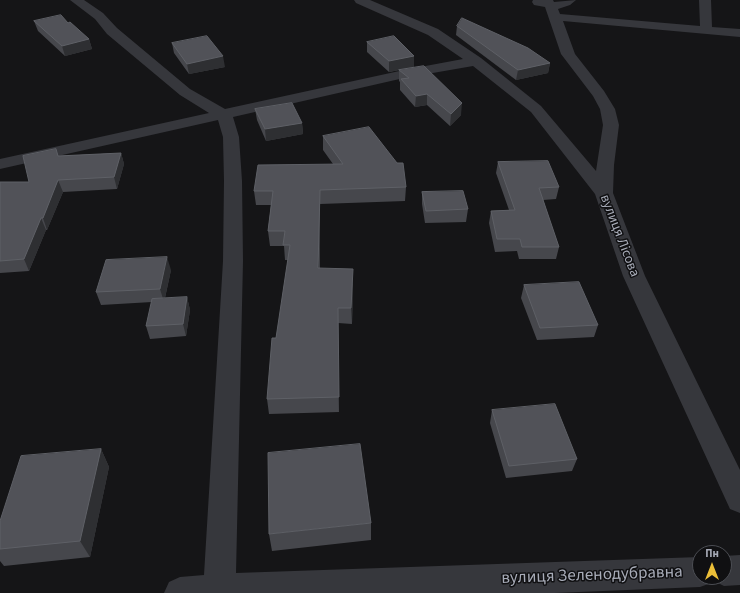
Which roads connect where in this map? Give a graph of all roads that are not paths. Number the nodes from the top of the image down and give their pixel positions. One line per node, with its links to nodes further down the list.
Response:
1 (76, 0): 10 (street)
2 (360, 0): 9 (street, вулиця Лісова)
3 (533, 0): 6 (street)
4 (570, 0): 6 (street)
5 (705, 0): 7 (street)
6 (551, 8): 7 (street); 12 (street)
7 (706, 30): 8 (street)
8 (740, 33)
9 (476, 62): 10 (street); 12 (street, вулиця Лісова)
10 (224, 115): 11 (street); 15 (street)
11 (0, 164)
12 (604, 193): 13 (street, вулиця Лісова)
13 (740, 500)
14 (692, 572): 15 (street, вулиця Зеленодубравна)
15 (219, 591): 16 (street, вулиця Зеленодубравна)
16 (180, 593)

